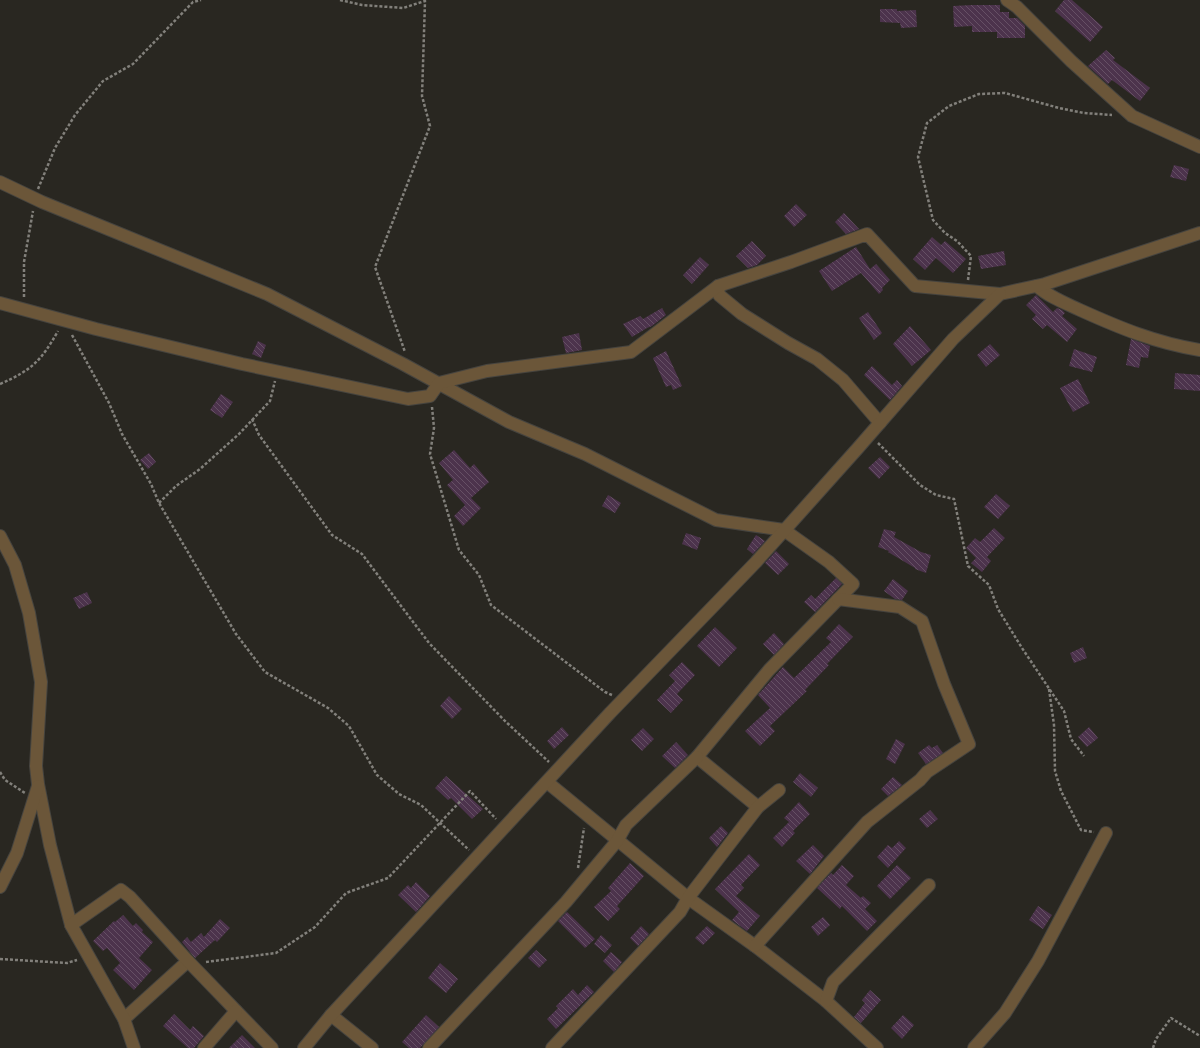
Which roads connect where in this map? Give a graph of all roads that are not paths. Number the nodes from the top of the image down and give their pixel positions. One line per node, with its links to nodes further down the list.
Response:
1 (1007, 0): 2 (street)
2 (1200, 147)
3 (0, 182): 10 (street)
4 (1200, 233): 6 (street)
5 (718, 286): 7 (street); 10 (street); 11 (street)
6 (1037, 286): 7 (street); 9 (street)
7 (1000, 294): 11 (street)
8 (0, 303): 10 (street)
9 (1200, 350)
10 (439, 383): 12 (street)
11 (880, 423): 12 (street)
12 (784, 530): 14 (street); 16 (street)
13 (0, 536): 17 (street)
14 (838, 599): 15 (street); 26 (street)
15 (697, 756): 19 (street); 21 (street)
16 (547, 782): 21 (street); 30 (street)
17 (38, 784): 23 (street); 25 (street)
18 (779, 790): 19 (street)
19 (758, 807): 24 (street)
20 (1106, 833): 40 (street)
21 (617, 841): 24 (street); 37 (street)
22 (929, 885): 28 (street)
23 (0, 887)
24 (688, 898): 26 (street); 38 (street)
25 (71, 925): 27 (street); 31 (street)
26 (755, 946): 28 (street)
27 (188, 961): 29 (street); 31 (street)
28 (826, 1001): 39 (street)
29 (236, 1012): 33 (street); 34 (street)
30 (331, 1015): 35 (street); 36 (street)
31 (124, 1019): 32 (street)
32 (134, 1048)
33 (204, 1048)
34 (272, 1048)
35 (304, 1048)
36 (372, 1048)
37 (429, 1048)
38 (552, 1048)
39 (877, 1048)
40 (974, 1048)

